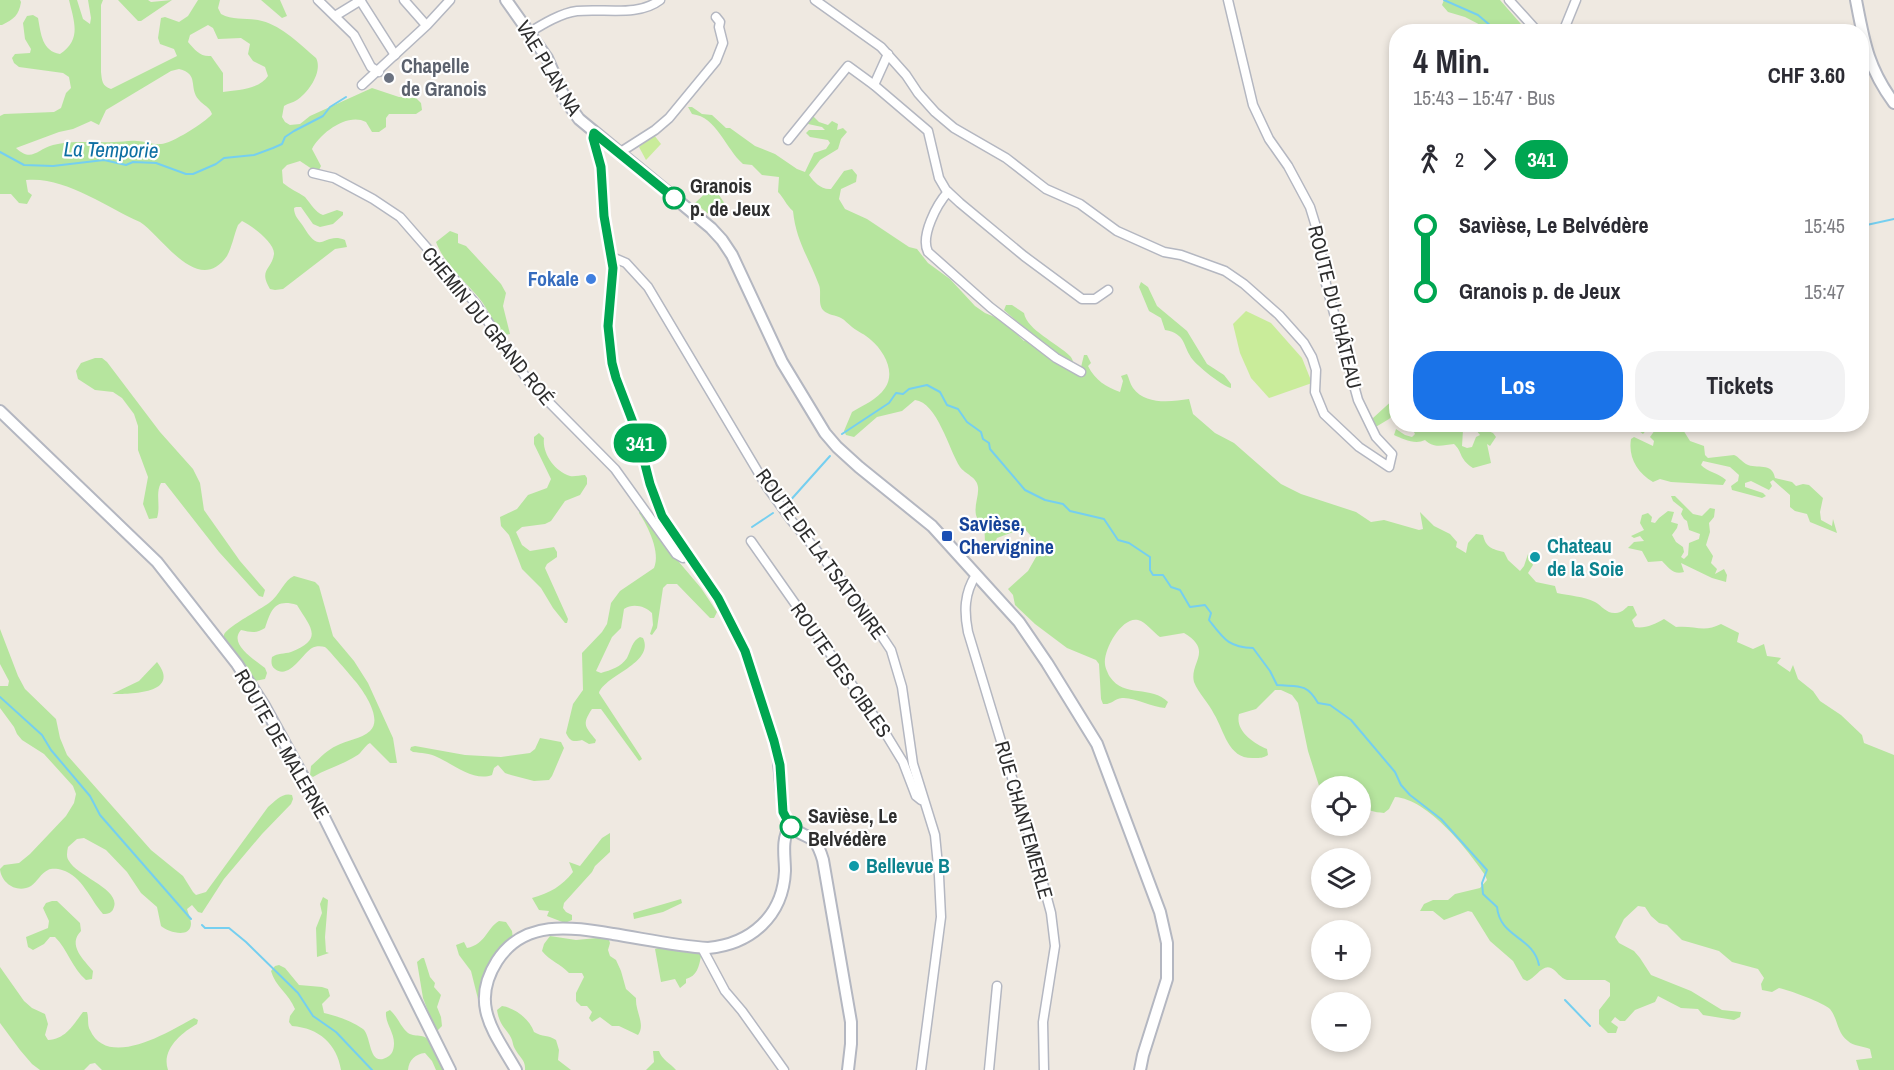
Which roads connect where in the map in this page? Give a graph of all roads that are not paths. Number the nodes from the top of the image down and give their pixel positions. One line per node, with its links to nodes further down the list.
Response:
1 (318, 0): 12 (street)
2 (361, 0): 12 (street); 20 (street)
3 (404, 0): 17 (street)
4 (450, 0): 17 (street)
5 (506, 0): 18 (street, VAE PLAN NA)
6 (660, 0): 18 (street)
7 (815, 0): 19 (street, ROUTE DU CHÂTEAU)
8 (1228, 0): 19 (street, ROUTE DU CHÂTEAU)
9 (1509, 0): 14 (street)
10 (1576, 0): 15 (street)
11 (1856, 0): 16 (street)
12 (335, 16): 22 (street)
13 (716, 17): 28 (street)
14 (1531, 24)
15 (1566, 24)
16 (1861, 24)
17 (426, 26): 20 (street)
18 (530, 32): 26 (street, VAE PLAN NA)
19 (888, 54): 23 (street)
20 (395, 55): 22 (street)
21 (1869, 59): 25 (street)
22 (379, 72): 24 (street)
23 (874, 85): 27 (street); 30 (street)
24 (362, 86)
25 (1894, 103)
26 (594, 133): 28 (street, VAE PLAN NA); 31 (street)
27 (788, 140)
28 (619, 153): 37 (street, VAE PLAN NA)
29 (313, 173): 36 (street, CHEMIN DU GRAND ROÉ)
30 (948, 192): 32 (street); 33 (street)
31 (612, 257): 36 (street); 38 (street, ROUTE DE LA TSATONIRE)
32 (1108, 290)
33 (1081, 372)
34 (0, 411): 42 (street, ROUTE DE MALERNE)
35 (751, 541): 38 (street, ROUTE DES CIBLES)
36 (689, 555): 39 (street)
37 (976, 575): 48 (street, RUE CHANTEMERLE); 49 (street, VAE PLAN NA)
38 (924, 802): 46 (street, ROUTE DE LA TSATONIRE)
39 (790, 826): 40 (street); 45 (street)
40 (702, 948): 43 (street); 44 (street)
41 (997, 986): 47 (street)
42 (450, 1070)
43 (516, 1070)
44 (784, 1070)
45 (848, 1070)
46 (921, 1070)
47 (988, 1070)
48 (1044, 1070)
49 (1140, 1070)

